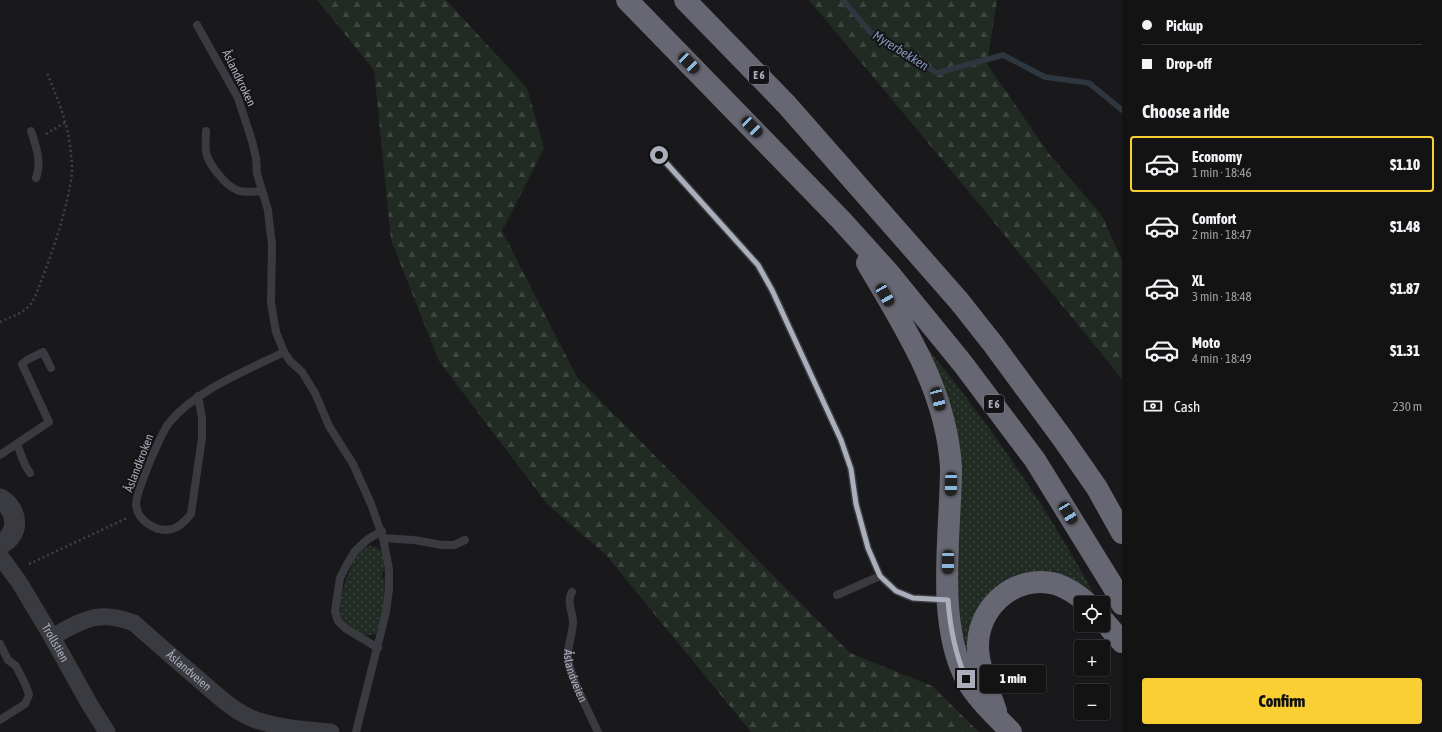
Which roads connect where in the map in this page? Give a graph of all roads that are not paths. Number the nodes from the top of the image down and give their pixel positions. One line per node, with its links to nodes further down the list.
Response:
1 (627, 0): 9 (highway, E 6)
2 (685, 0): 17 (highway, E 6)
3 (197, 25): 8 (lane, Åslandkroken)
4 (206, 130): 8 (lane)
5 (31, 131): 7 (lane)
6 (659, 155): 22 (lane)
7 (36, 178)
8 (261, 191): 10 (lane, Åslandkroken)
9 (842, 220): 26 (highway, E 6); 27 (highway, E 6)
10 (284, 352): 12 (lane, Åslandkroken); 18 (lane, Åslandkroken)
11 (51, 368): 13 (lane)
12 (198, 396): 12 (lane, Åslandkroken)
13 (17, 444): 14 (lane); 15 (lane)
14 (0, 455)
15 (30, 473)
16 (0, 499): 20 (street)
17 (1122, 533)
18 (382, 534): 19 (lane); 32 (lane, Åslandkroken); 32 (lane)
19 (465, 540)
20 (0, 544)
21 (0, 556): 29 (street, Trollstien)
22 (880, 576): 24 (lane); 26 (lane)
23 (572, 592): 38 (lane, Åslandveien)
24 (837, 595)
25 (1079, 596): 34 (highway, E 6)
26 (948, 600): 34 (highway, E 6)
27 (1122, 604)
28 (1110, 628): 30 (highway)
29 (52, 637): 35 (street, Trollstien); 36 (street, Åslandveien)
30 (1122, 642)
31 (0, 644): 33 (lane)
32 (378, 648): 37 (lane, Åslandkroken)
33 (0, 720)
34 (1004, 725)
35 (108, 732)
36 (331, 732)
37 (356, 732)
38 (598, 732)

